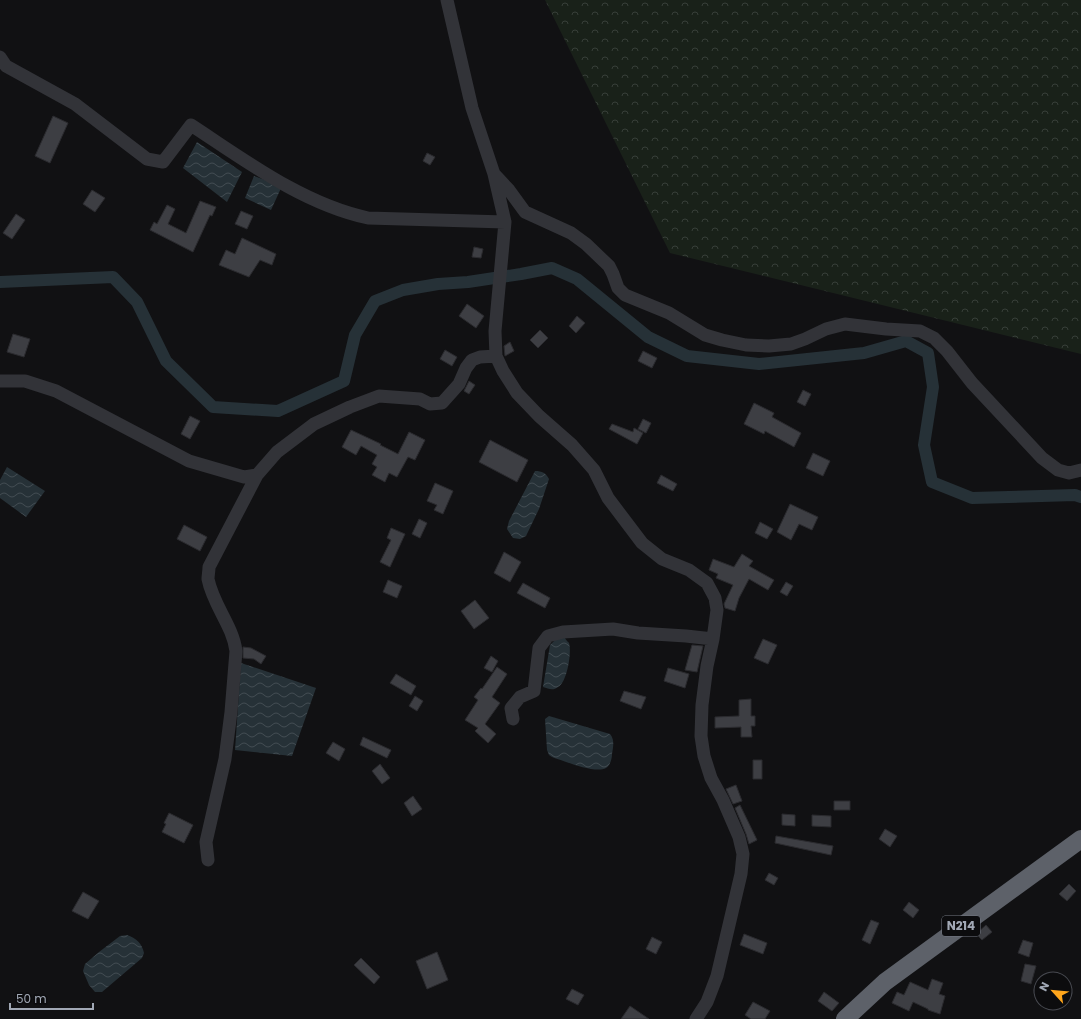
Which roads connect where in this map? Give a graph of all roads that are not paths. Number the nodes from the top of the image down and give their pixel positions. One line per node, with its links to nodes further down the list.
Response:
1 (447, 0): 3 (street)
2 (0, 57): 4 (street)
3 (494, 174): 4 (street); 7 (street)
4 (505, 222): 5 (street)
5 (496, 356): 8 (street); 9 (street)
6 (0, 381): 8 (street)
7 (1081, 470)
8 (257, 475): 12 (street)
9 (714, 639): 10 (street); 13 (street)
10 (513, 719)
11 (1081, 839): 14 (highway, N214)
12 (208, 860)
13 (696, 1019)
14 (845, 1019)

